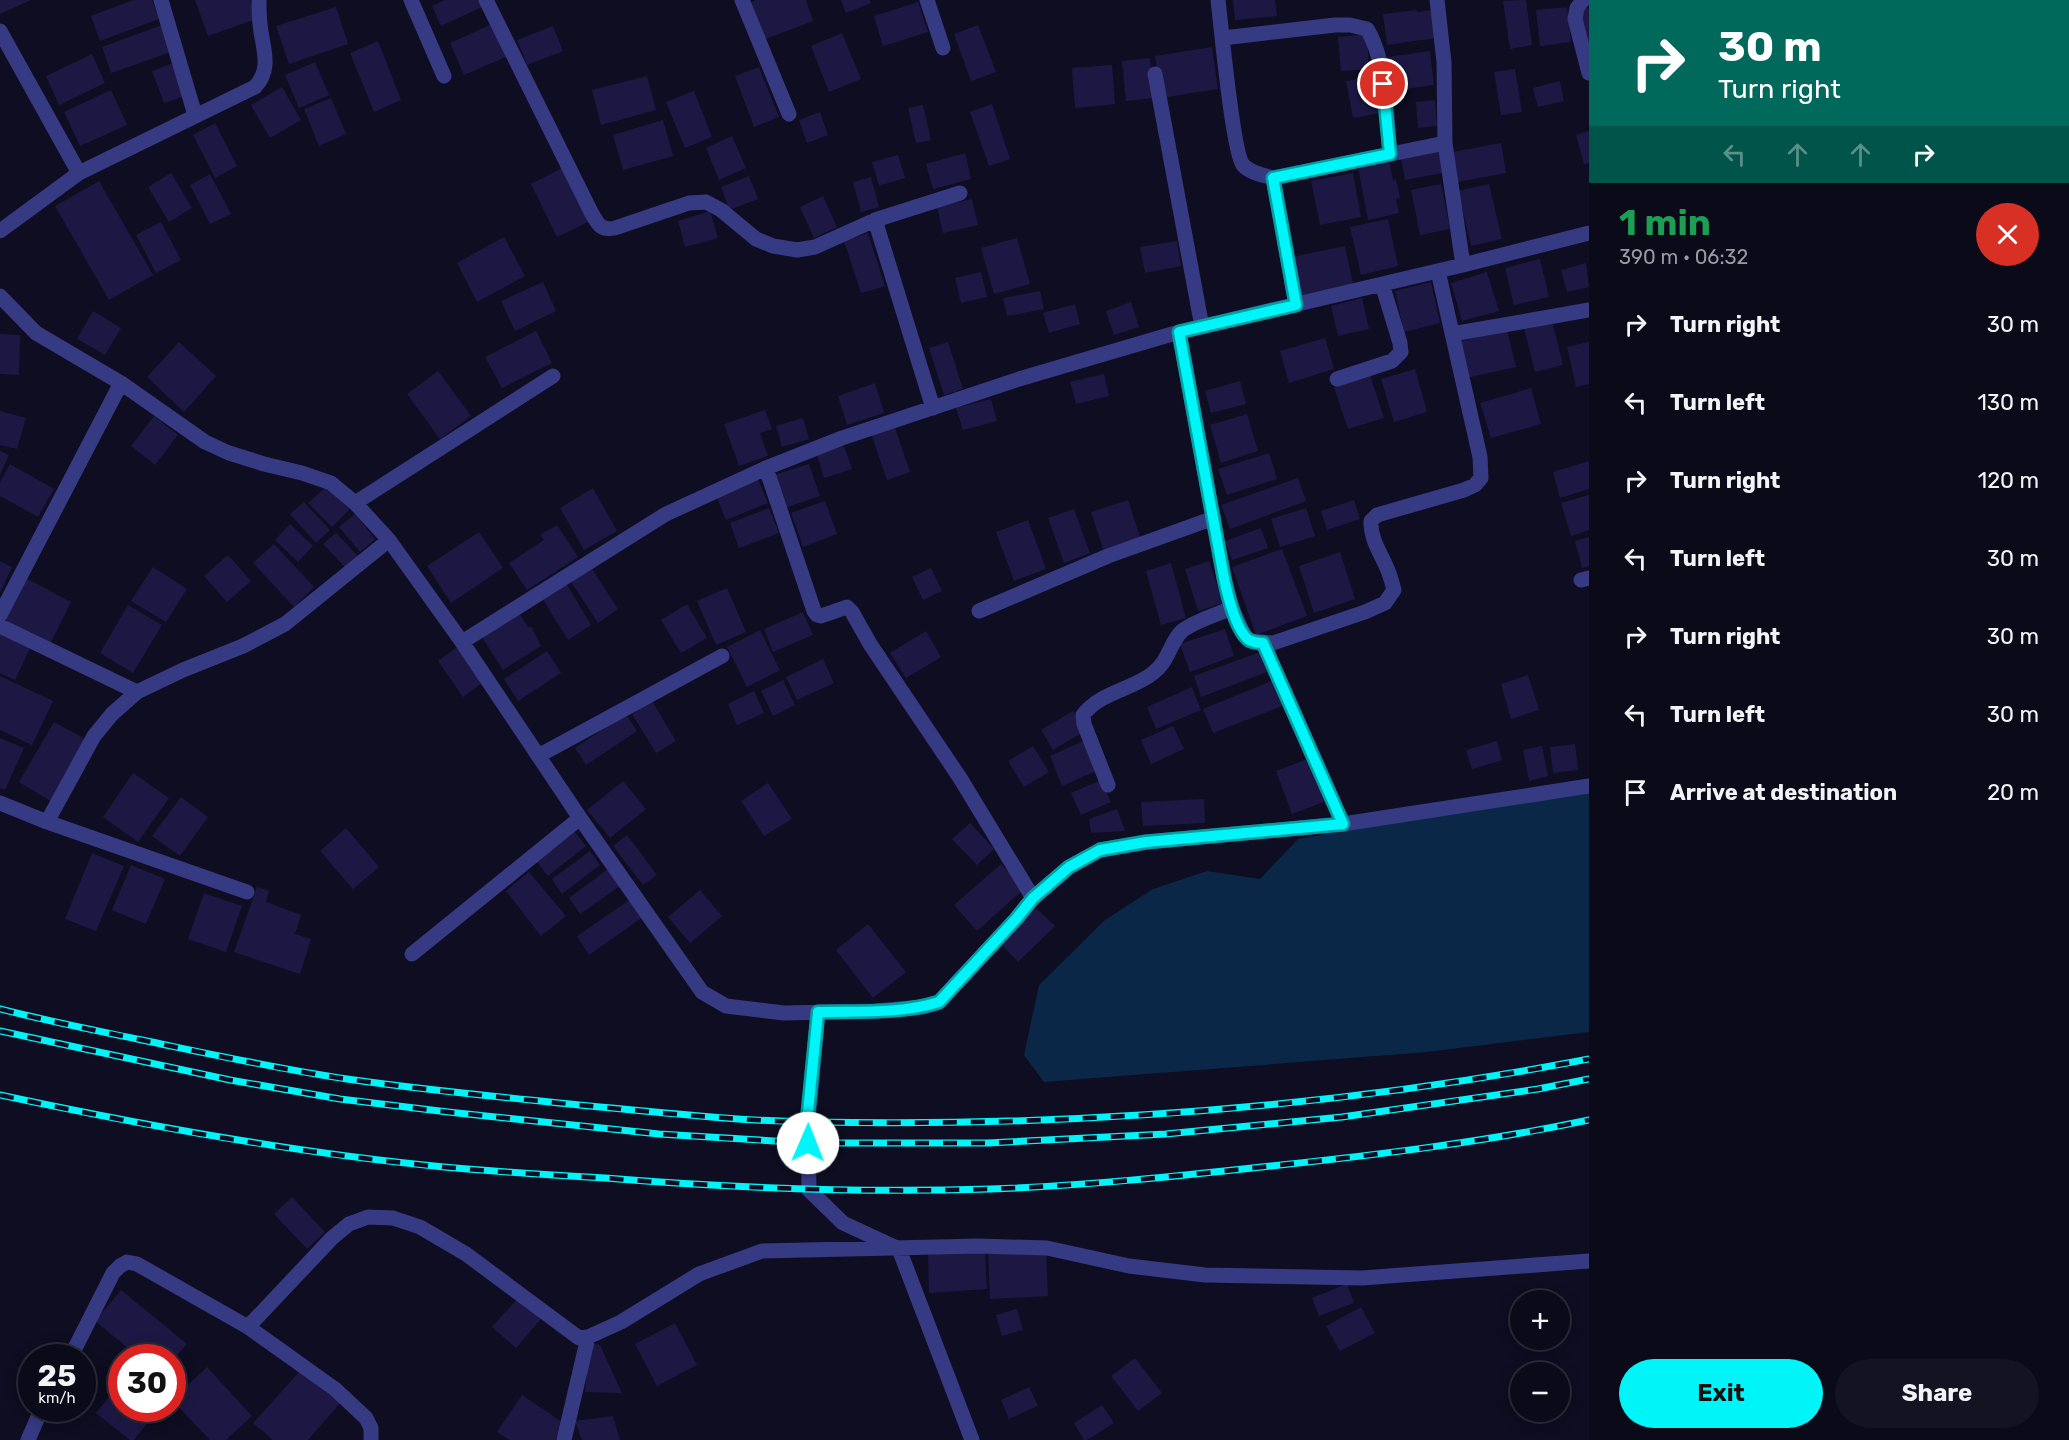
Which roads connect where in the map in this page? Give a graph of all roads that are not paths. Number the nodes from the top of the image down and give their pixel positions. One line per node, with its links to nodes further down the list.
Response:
1 (161, 0): 17 (street)
2 (259, 0): 17 (street)
3 (411, 0): 15 (street)
4 (486, 0): 23 (street)
5 (742, 0): 16 (street)
6 (927, 0): 12 (street)
7 (1218, 0): 11 (street)
8 (1437, 0): 18 (street)
9 (1583, 0): 13 (street)
10 (0, 31): 20 (street)
11 (1223, 38): 19 (street); 21 (street)
12 (943, 48)
13 (1589, 73)
14 (1155, 74): 32 (street)
15 (444, 76)
16 (789, 114)
17 (195, 115): 20 (street)
18 (1445, 142): 19 (street); 26 (street)
19 (1390, 154): 21 (street)
20 (79, 173): 24 (street)
21 (1273, 178): 30 (street)
22 (960, 193): 23 (street)
23 (875, 220): 38 (street)
24 (0, 231)
25 (1589, 232): 26 (street)
26 (1463, 265): 27 (street)
27 (1438, 271): 28 (street); 34 (street)
28 (1382, 284): 30 (street); 36 (street)
29 (0, 296): 37 (street)
30 (1296, 305): 32 (street)
31 (1589, 310): 34 (street)
32 (1202, 327): 33 (street)
33 (1179, 332): 38 (street); 41 (street)
34 (1452, 334): 48 (street)
35 (553, 376): 40 (street)
36 (1337, 379)
37 (121, 383): 40 (street); 45 (street)
38 (933, 408): 39 (street)
39 (766, 468): 47 (street); 59 (street)
40 (355, 503): 42 (street)
41 (1214, 518): 43 (street); 44 (street)
42 (388, 540): 47 (street); 50 (street)
43 (1232, 608): 48 (street); 52 (street)
44 (979, 610)
45 (0, 615)
46 (0, 626): 50 (street)
47 (462, 642): 51 (street)
48 (1263, 643): 57 (street)
49 (722, 656): 51 (street)
50 (137, 693): 56 (street)
51 (538, 756): 55 (street)
52 (1108, 785)
53 (1589, 786): 57 (street)
54 (0, 803): 56 (street)
55 (580, 818): 60 (street); 61 (street)
56 (47, 822): 58 (street)
57 (1343, 824): 59 (street)
58 (247, 892)
59 (1033, 898): 61 (street)
60 (412, 954)
61 (818, 1012): 62 (street)
62 (899, 1249): 63 (street); 65 (street); 71 (street)
63 (1589, 1261)
64 (248, 1327): 65 (street); 66 (street); 69 (street)
65 (588, 1338): 70 (street)
66 (76, 1344)
67 (36, 1422): 68 (street)
68 (28, 1440)
69 (371, 1440)
70 (564, 1440)
71 (972, 1440)

